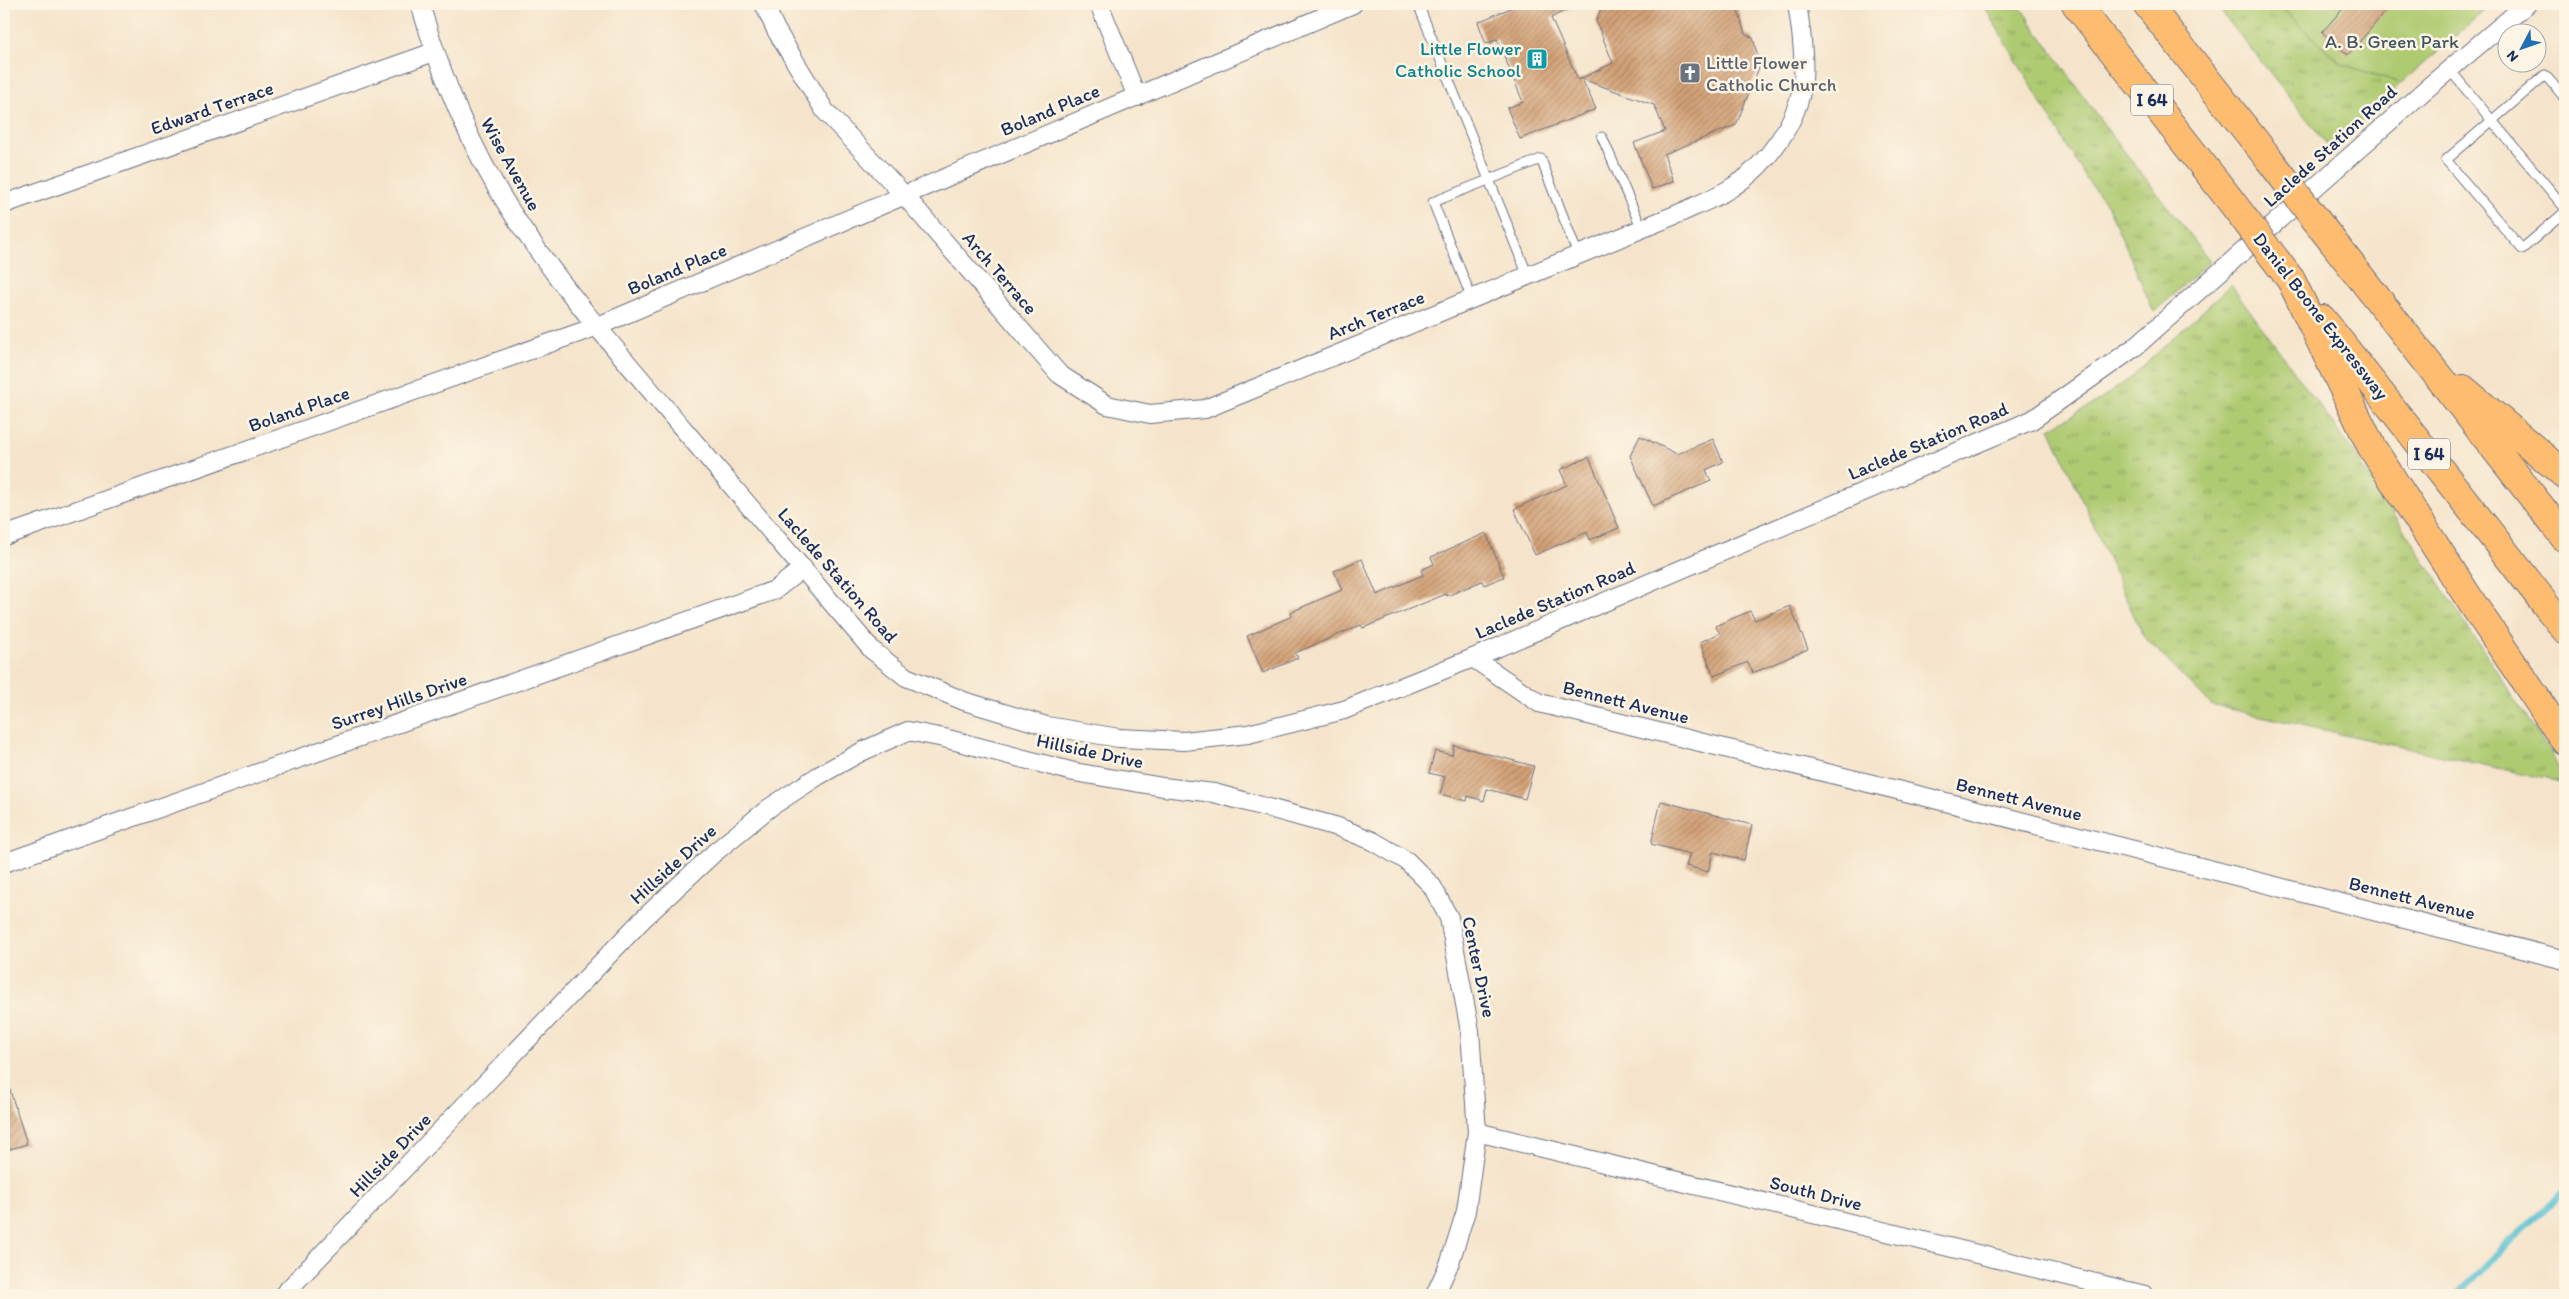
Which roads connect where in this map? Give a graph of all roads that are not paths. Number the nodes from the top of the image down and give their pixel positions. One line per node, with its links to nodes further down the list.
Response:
1 (420, 4): 10 (street, Wise Avenue)
2 (764, 4): 17 (street, Arch Terrace)
3 (1099, 4): 12 (street)
4 (1353, 4): 12 (street, Boland Place)
5 (1418, 4): 16 (lane)
6 (1797, 4): 21 (street, Arch Terrace)
7 (2076, 4): 24 (highway, Daniel Boone Expressway / I 64, bridge)
8 (2147, 4): 27 (highway, bridge)
9 (2527, 4): 11 (street, Laclede Station Road)
10 (434, 52): 18 (street, Edward Terrace); 26 (street, Wise Avenue)
11 (2449, 69): 14 (lane); 33 (street, Laclede Station Road)
12 (1137, 97): 17 (street, Boland Place)
13 (2565, 98): 14 (lane)
14 (2493, 122): 19 (lane); 20 (lane)
15 (1602, 137): 21 (lane)
16 (1489, 179): 22 (lane); 23 (lane); 25 (lane)
17 (904, 195): 25 (street, Arch Terrace); 26 (street, Boland Place)
18 (4, 204)
19 (2565, 208)
20 (2565, 212)
21 (1642, 229): 22 (street, Arch Terrace)
22 (1578, 255): 23 (street, Arch Terrace)
23 (1528, 276): 25 (street, Arch Terrace)
24 (2291, 280): 32 (highway, Daniel Boone Expressway / I 64); 34 (highway)
25 (1472, 299)
26 (598, 326): 29 (street, Boland Place); 31 (street, Laclede Station Road)
27 (2420, 352): 28 (highway); 30 (highway)
28 (2565, 475)
29 (4, 536)
30 (2565, 538)
31 (803, 568): 33 (street, Laclede Station Road); 36 (street, Surrey Hills Drive)
32 (2565, 629)
33 (1473, 658): 37 (street, Bennett Avenue)
34 (2565, 741)
35 (1214, 793): 38 (street, Center Drive); 39 (street, Hillside Drive)
36 (4, 863)
37 (2565, 960)
38 (1477, 1132): 40 (street, Center Drive); 41 (street, South Drive)
39 (284, 1295)
40 (1435, 1295)
41 (2145, 1295)

